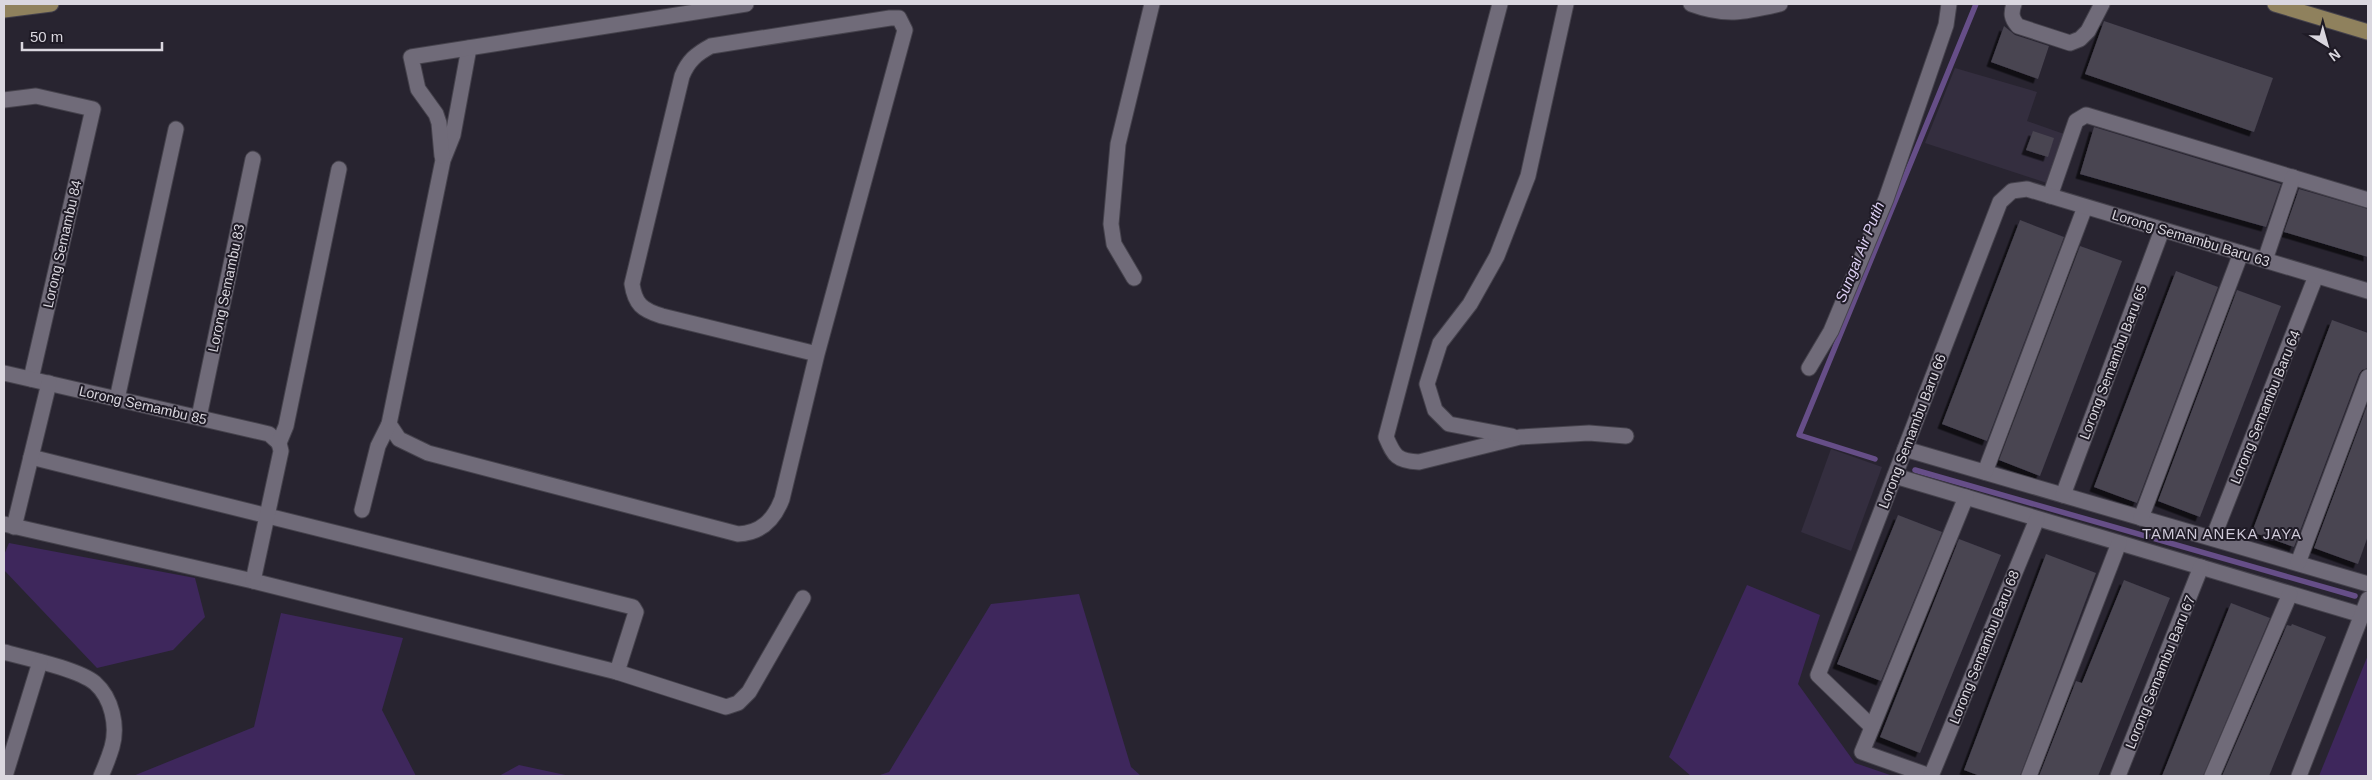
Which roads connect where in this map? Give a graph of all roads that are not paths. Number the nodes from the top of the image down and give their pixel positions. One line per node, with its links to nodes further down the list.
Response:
1 (51, 4): 13 (main road)
2 (746, 4): 15 (street)
3 (1152, 4): 30 (street)
4 (1500, 4): 42 (street)
5 (1566, 4): 42 (street)
6 (1691, 4): 7 (street)
7 (1780, 4)
8 (1949, 4): 33 (street)
9 (2014, 4): 10 (street)
10 (2102, 4)
11 (2275, 4): 12 (main road)
12 (2308, 9): 14 (main road)
13 (4, 10)
14 (2368, 32)
15 (469, 48): 19 (street); 19 (street)
16 (4, 102): 36 (street, Lorong Semambu 84)
17 (176, 129): 38 (street)
18 (253, 159): 39 (street, Lorong Semambu 83)
19 (443, 160): 40 (street)
20 (339, 169): 43 (street)
21 (2293, 177): 23 (street); 24 (street); 28 (street)
22 (2012, 191): 23 (street, Lorong Semambu Baru 63); 44 (street, Lorong Semambu Baru 66)
23 (2050, 196): 25 (street, Lorong Semambu Baru 63)
24 (2368, 200)
25 (2085, 207): 26 (street, Lorong Semambu Baru 63); 46 (street)
26 (2162, 230): 27 (street, Lorong Semambu Baru 63); 48 (street, Lorong Semambu Baru 65)
27 (2241, 253): 28 (street, Lorong Semambu Baru 63); 52 (street)
28 (2265, 260): 29 (street, Lorong Semambu Baru 63)
29 (2316, 276): 31 (street, Lorong Semambu Baru 63); 55 (street, Lorong Semambu Baru 64)
30 (1134, 278)
31 (2368, 291)
32 (817, 354): 32 (street); 40 (street)
33 (1809, 368)
34 (4, 373): 36 (street, Lorong Semambu 85)
35 (2368, 377): 57 (street)
36 (31, 379): 37 (street, Lorong Semambu 85)
37 (49, 383): 38 (street, Lorong Semambu 85); 45 (street)
38 (117, 399): 39 (street, Lorong Semambu 85)
39 (199, 417): 43 (street, Lorong Semambu 85)
40 (390, 424): 50 (street)
41 (1626, 436): 42 (street)
42 (1520, 438)
43 (279, 443): 51 (street)
44 (1905, 449): 46 (street); 47 (street, Lorong Semambu Baru 66)
45 (31, 457): 51 (street); 54 (street)
46 (1985, 472): 48 (street)
47 (1895, 476): 49 (street); 68 (street, Lorong Semambu Baru 66)
48 (2063, 495): 52 (street)
49 (1966, 497): 53 (street); 68 (street)
50 (362, 510)
51 (267, 515): 59 (street); 67 (street)
52 (2142, 518): 55 (street)
53 (2038, 519): 56 (street); 71 (street, Lorong Semambu Baru 68)
54 (9, 526): 59 (street)
55 (2213, 538): 57 (street)
56 (2119, 543): 58 (street); 72 (street)
57 (2298, 564): 60 (street)
58 (2201, 567): 61 (street); 73 (street, Lorong Semambu Baru 67)
59 (253, 582): 67 (street)
60 (2368, 584)
61 (2290, 594): 64 (street); 74 (street)
62 (803, 598): 67 (street)
63 (2368, 599): 64 (street)
64 (2362, 615): 75 (street)
65 (4, 652): 66 (street)
66 (40, 662): 69 (street); 70 (street)
67 (617, 672)
68 (1872, 727): 71 (street)
69 (5, 776)
70 (101, 776)
71 (1931, 776)
72 (2029, 776)
73 (2118, 776)
74 (2212, 776)
75 (2299, 776)

